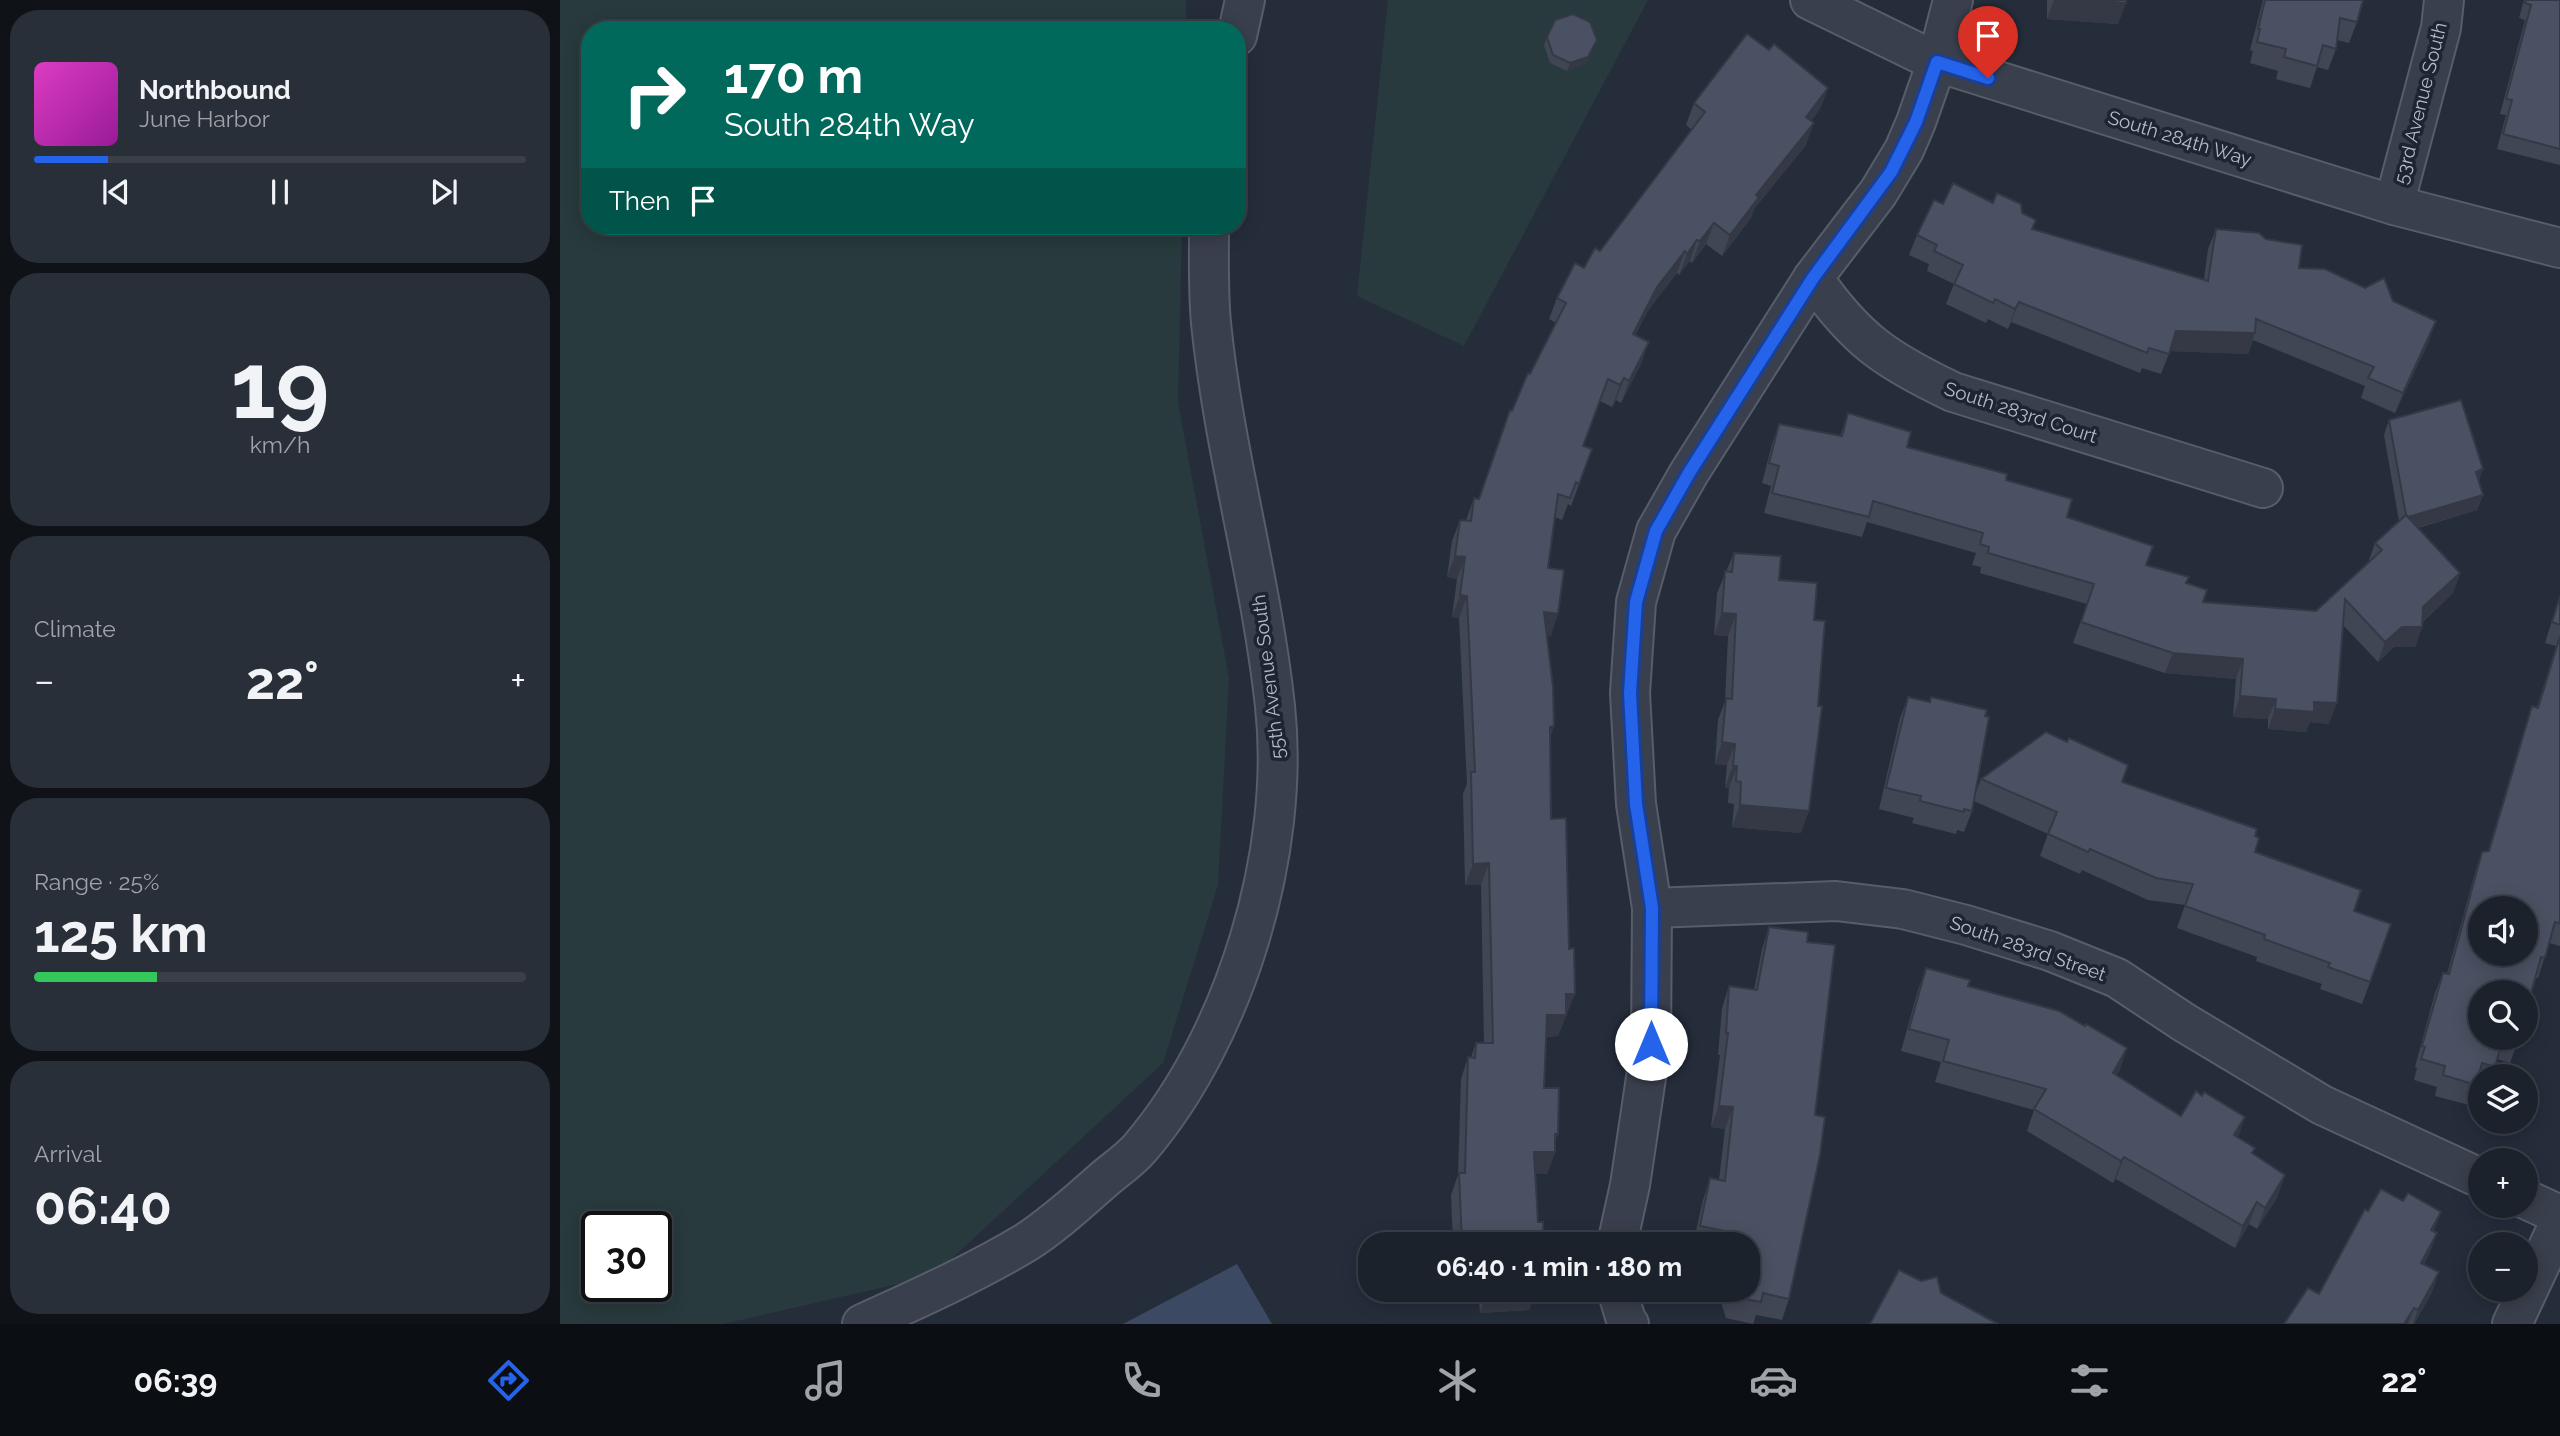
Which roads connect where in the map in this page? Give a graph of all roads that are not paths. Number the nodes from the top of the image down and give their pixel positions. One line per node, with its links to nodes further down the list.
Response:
1 (1245, 0): 5 (street)
2 (1810, 0): 6 (street, South 284th Way)
3 (1953, 0): 6 (street)
4 (2444, 0): 7 (street, 53rd Avenue South)
5 (1240, 21)
6 (1937, 62): 7 (street, South 284th Way); 10 (street)
7 (2394, 205): 9 (street, South 284th Way)
8 (1209, 235): 18 (street, 55th Avenue South)
9 (2560, 248)
10 (1813, 278): 11 (street, South 283rd Court); 12 (street)
11 (2263, 488)
12 (1652, 908): 13 (street, South 283rd Street); 17 (street)
13 (2468, 1172)
14 (2538, 1205): 15 (street)
15 (2560, 1215)
16 (2560, 1222): 19 (street)
17 (1620, 1232)
18 (862, 1324)
19 (2512, 1324)

